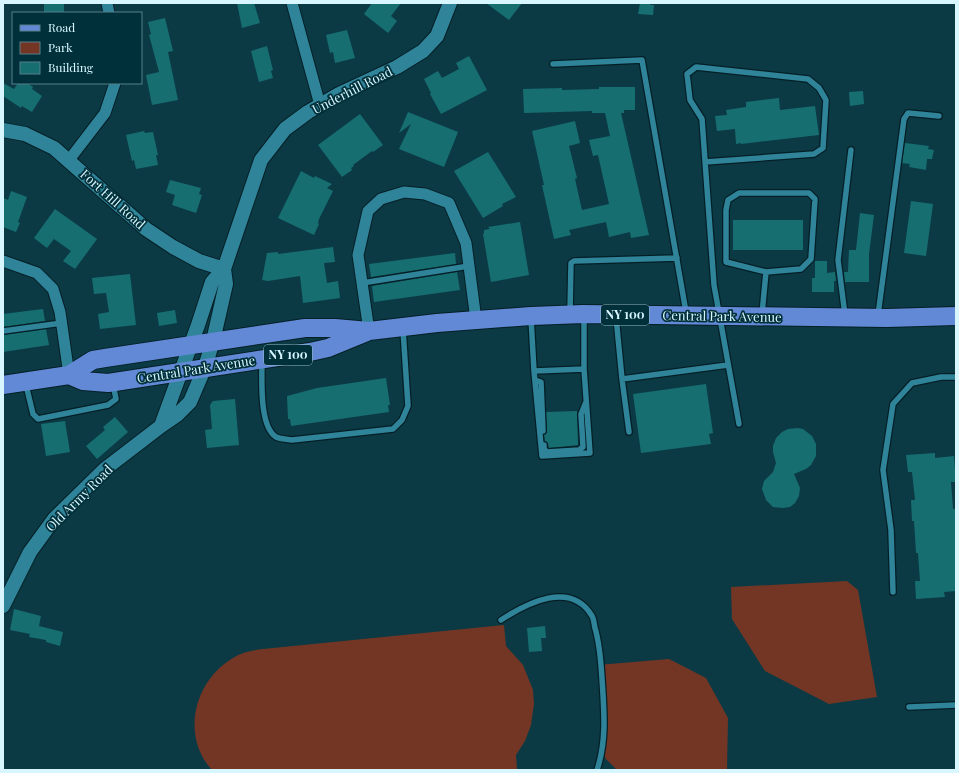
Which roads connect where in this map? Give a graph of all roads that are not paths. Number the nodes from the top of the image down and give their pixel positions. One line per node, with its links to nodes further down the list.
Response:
1 (292, 3): 5 (street)
2 (450, 3): 5 (street, Underhill Road)
3 (553, 64): 11 (lane)
4 (114, 84): 9 (street)
5 (320, 105): 14 (street, Underhill Road)
6 (938, 116): 25 (lane)
7 (3, 130): 9 (street, Fort Hill Road)
8 (851, 150): 24 (lane)
9 (69, 160): 14 (street, Fort Hill Road)
10 (705, 162): 10 (lane); 21 (lane)
11 (677, 258): 17 (lane); 20 (lane)
12 (3, 262): 27 (street)
13 (469, 266): 16 (lane); 16 (street); 26 (street)
14 (224, 269): 31 (street, Underhill Road); 32 (street, Underhill Road)
15 (766, 272): 15 (lane); 22 (lane)
16 (362, 283): 29 (street)
17 (577, 314): 18 (main road, Central Park Avenue / NY 100); 19 (main road, Central Park Avenue / NY 100); 36 (lane)
18 (616, 314): 20 (main road, Central Park Avenue / NY 100); 41 (lane)
19 (531, 316): 26 (main road, Central Park Avenue / NY 100); 38 (lane)
20 (687, 316): 21 (main road, Central Park Avenue / NY 100)
21 (720, 316): 22 (main road, Central Park Avenue / NY 100); 34 (lane)
22 (762, 316): 24 (main road, Central Park Avenue / NY 100)
23 (956, 316): 25 (main road, Central Park Avenue / NY 100)
24 (846, 317): 25 (main road, Central Park Avenue / NY 100)
25 (878, 317)
26 (476, 320): 28 (main road, Central Park Avenue / NY 100)
27 (62, 323): 30 (lane); 39 (street)
28 (403, 326): 29 (main road, Central Park Avenue / NY 100); 33 (lane)
29 (368, 331): 31 (main road, Central Park Avenue / NY 100); 33 (main road, Central Park Avenue / NY 100)
30 (3, 332)
31 (213, 341): 32 (main road, Central Park Avenue / NY 100); 35 (street, Old Army Road)
32 (191, 345): 37 (street, Underhill Road); 39 (main road, Central Park Avenue / NY 100)
33 (262, 359): 35 (main road, Central Park Avenue / NY 100)
34 (728, 365): 41 (lane); 47 (lane)
35 (205, 367): 37 (main road, Central Park Avenue / NY 100); 48 (street, Old Army Road)
36 (584, 369): 38 (lane); 46 (lane)
37 (182, 371): 44 (main road, Central Park Avenue / NY 100); 48 (street)
38 (534, 371): 42 (lane)
39 (69, 375): 43 (main road, Central Park Avenue / NY 100); 44 (main road, Central Park Avenue / NY 100)
40 (956, 377): 50 (lane)
41 (622, 379): 49 (lane)
42 (535, 380): 46 (lane); 46 (lane)
43 (25, 382): 44 (lane); 45 (main road, Central Park Avenue / NY 100)
44 (113, 382)
45 (3, 385)
46 (587, 400)
47 (738, 424)
48 (161, 426): 51 (street, Old Army Road)
49 (629, 432)
50 (893, 592)
51 (3, 606)
52 (501, 620): 55 (lane)
53 (956, 705): 54 (lane)
54 (909, 707)
55 (597, 770)

